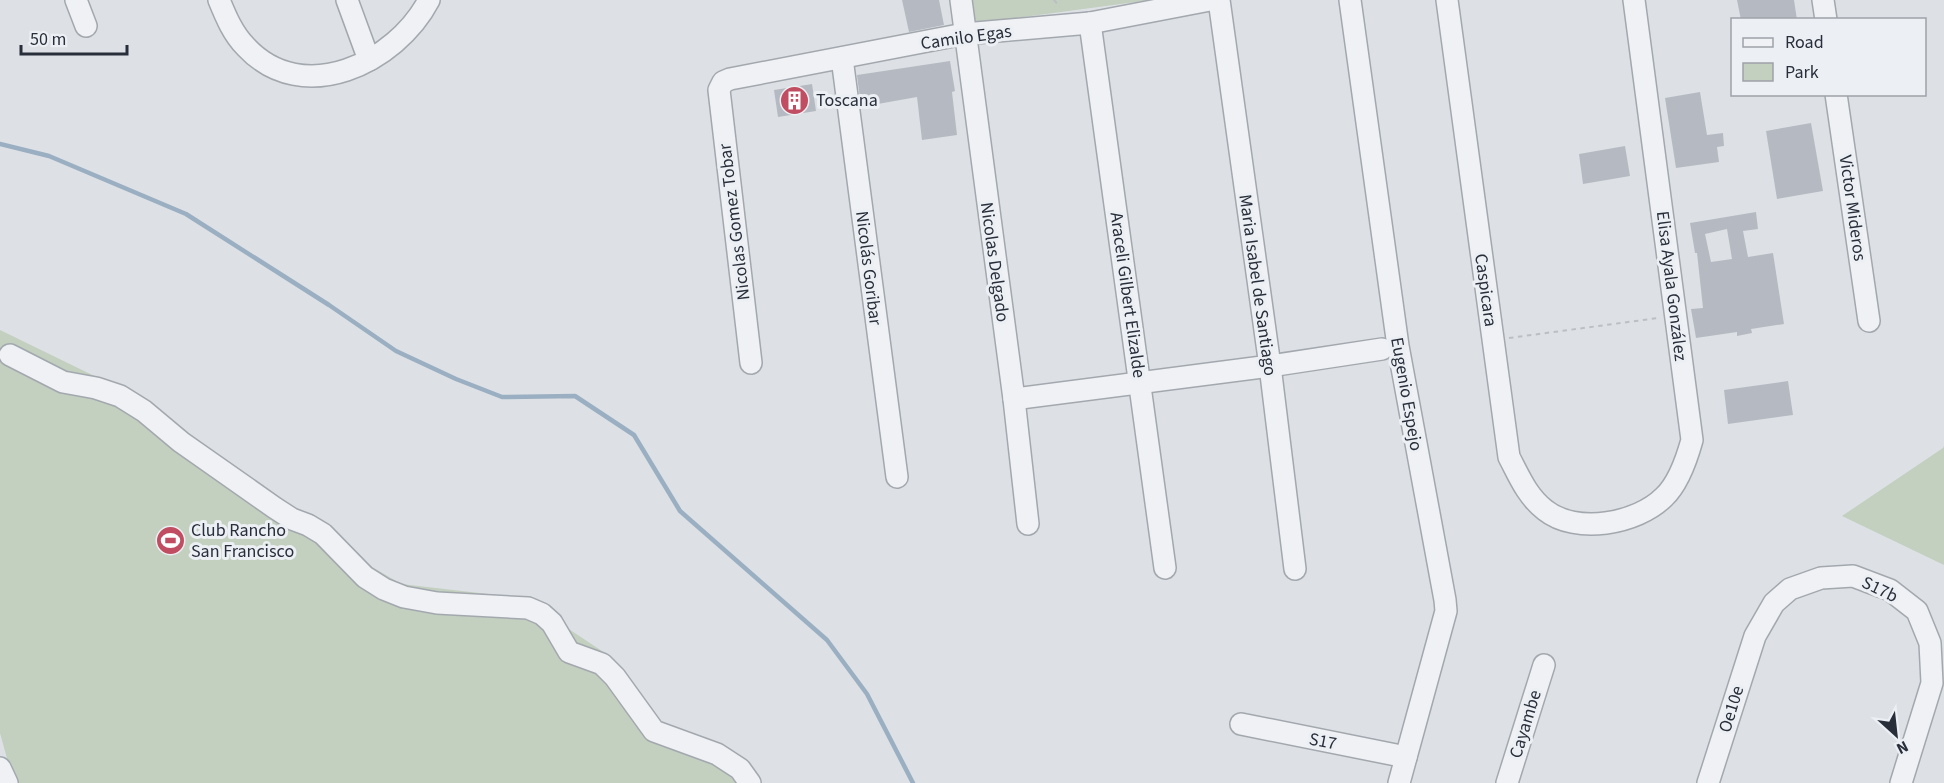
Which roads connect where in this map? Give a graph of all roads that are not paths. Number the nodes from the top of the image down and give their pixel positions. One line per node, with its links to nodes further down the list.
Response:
1 (76, 0): 14 (street)
2 (219, 0): 17 (street)
3 (347, 0): 17 (street)
4 (429, 0): 17 (street)
5 (961, 0): 15 (street, Nicolas Delgado)
6 (1210, 0): 13 (street, Camilo Egas)
7 (1219, 0): 24 (street, Maria Isabel de Santiago)
8 (1350, 0): 35 (street, Eugenio Espejo)
9 (1447, 0): 29 (street, Caspicara)
10 (1634, 0): 29 (street, Elisa Ayala González)
11 (1823, 0): 12 (street)
12 (1826, 18)
13 (1090, 23): 15 (street, Camilo Egas); 25 (street, Araceli Gilbert Elizalde)
14 (86, 26)
15 (964, 34): 16 (street, Camilo Egas); 26 (street, Nicolas Delgado)
16 (842, 58): 18 (street, Camilo Egas); 27 (street, Nicolás Goribar)
17 (369, 60)
18 (723, 81): 23 (street, Nicolas Gomez Tobar)
19 (1836, 96): 20 (street, Victor Mideros)
20 (1869, 321)
21 (1382, 349): 24 (street)
22 (10, 355): 38 (street)
23 (751, 363)
24 (1270, 366): 25 (street); 31 (street, Maria Isabel de Santiago)
25 (1141, 382): 26 (street); 30 (street, Araceli Gilbert Elizalde)
26 (1014, 399): 28 (street, Nicolas Delgado)
27 (897, 477)
28 (1028, 524)
29 (1601, 525)
30 (1165, 568)
31 (1295, 569)
32 (1755, 636): 41 (street, Oe10e); 42 (street, S17b)
33 (1544, 666): 40 (street, Cayambe)
34 (1241, 724): 35 (street, S17)
35 (1406, 758): 39 (street, Eugenio Espejo)
36 (0, 768): 37 (street)
37 (7, 783)
38 (750, 783)
39 (1399, 783)
40 (1507, 783)
41 (1708, 783)
42 (1901, 783)

